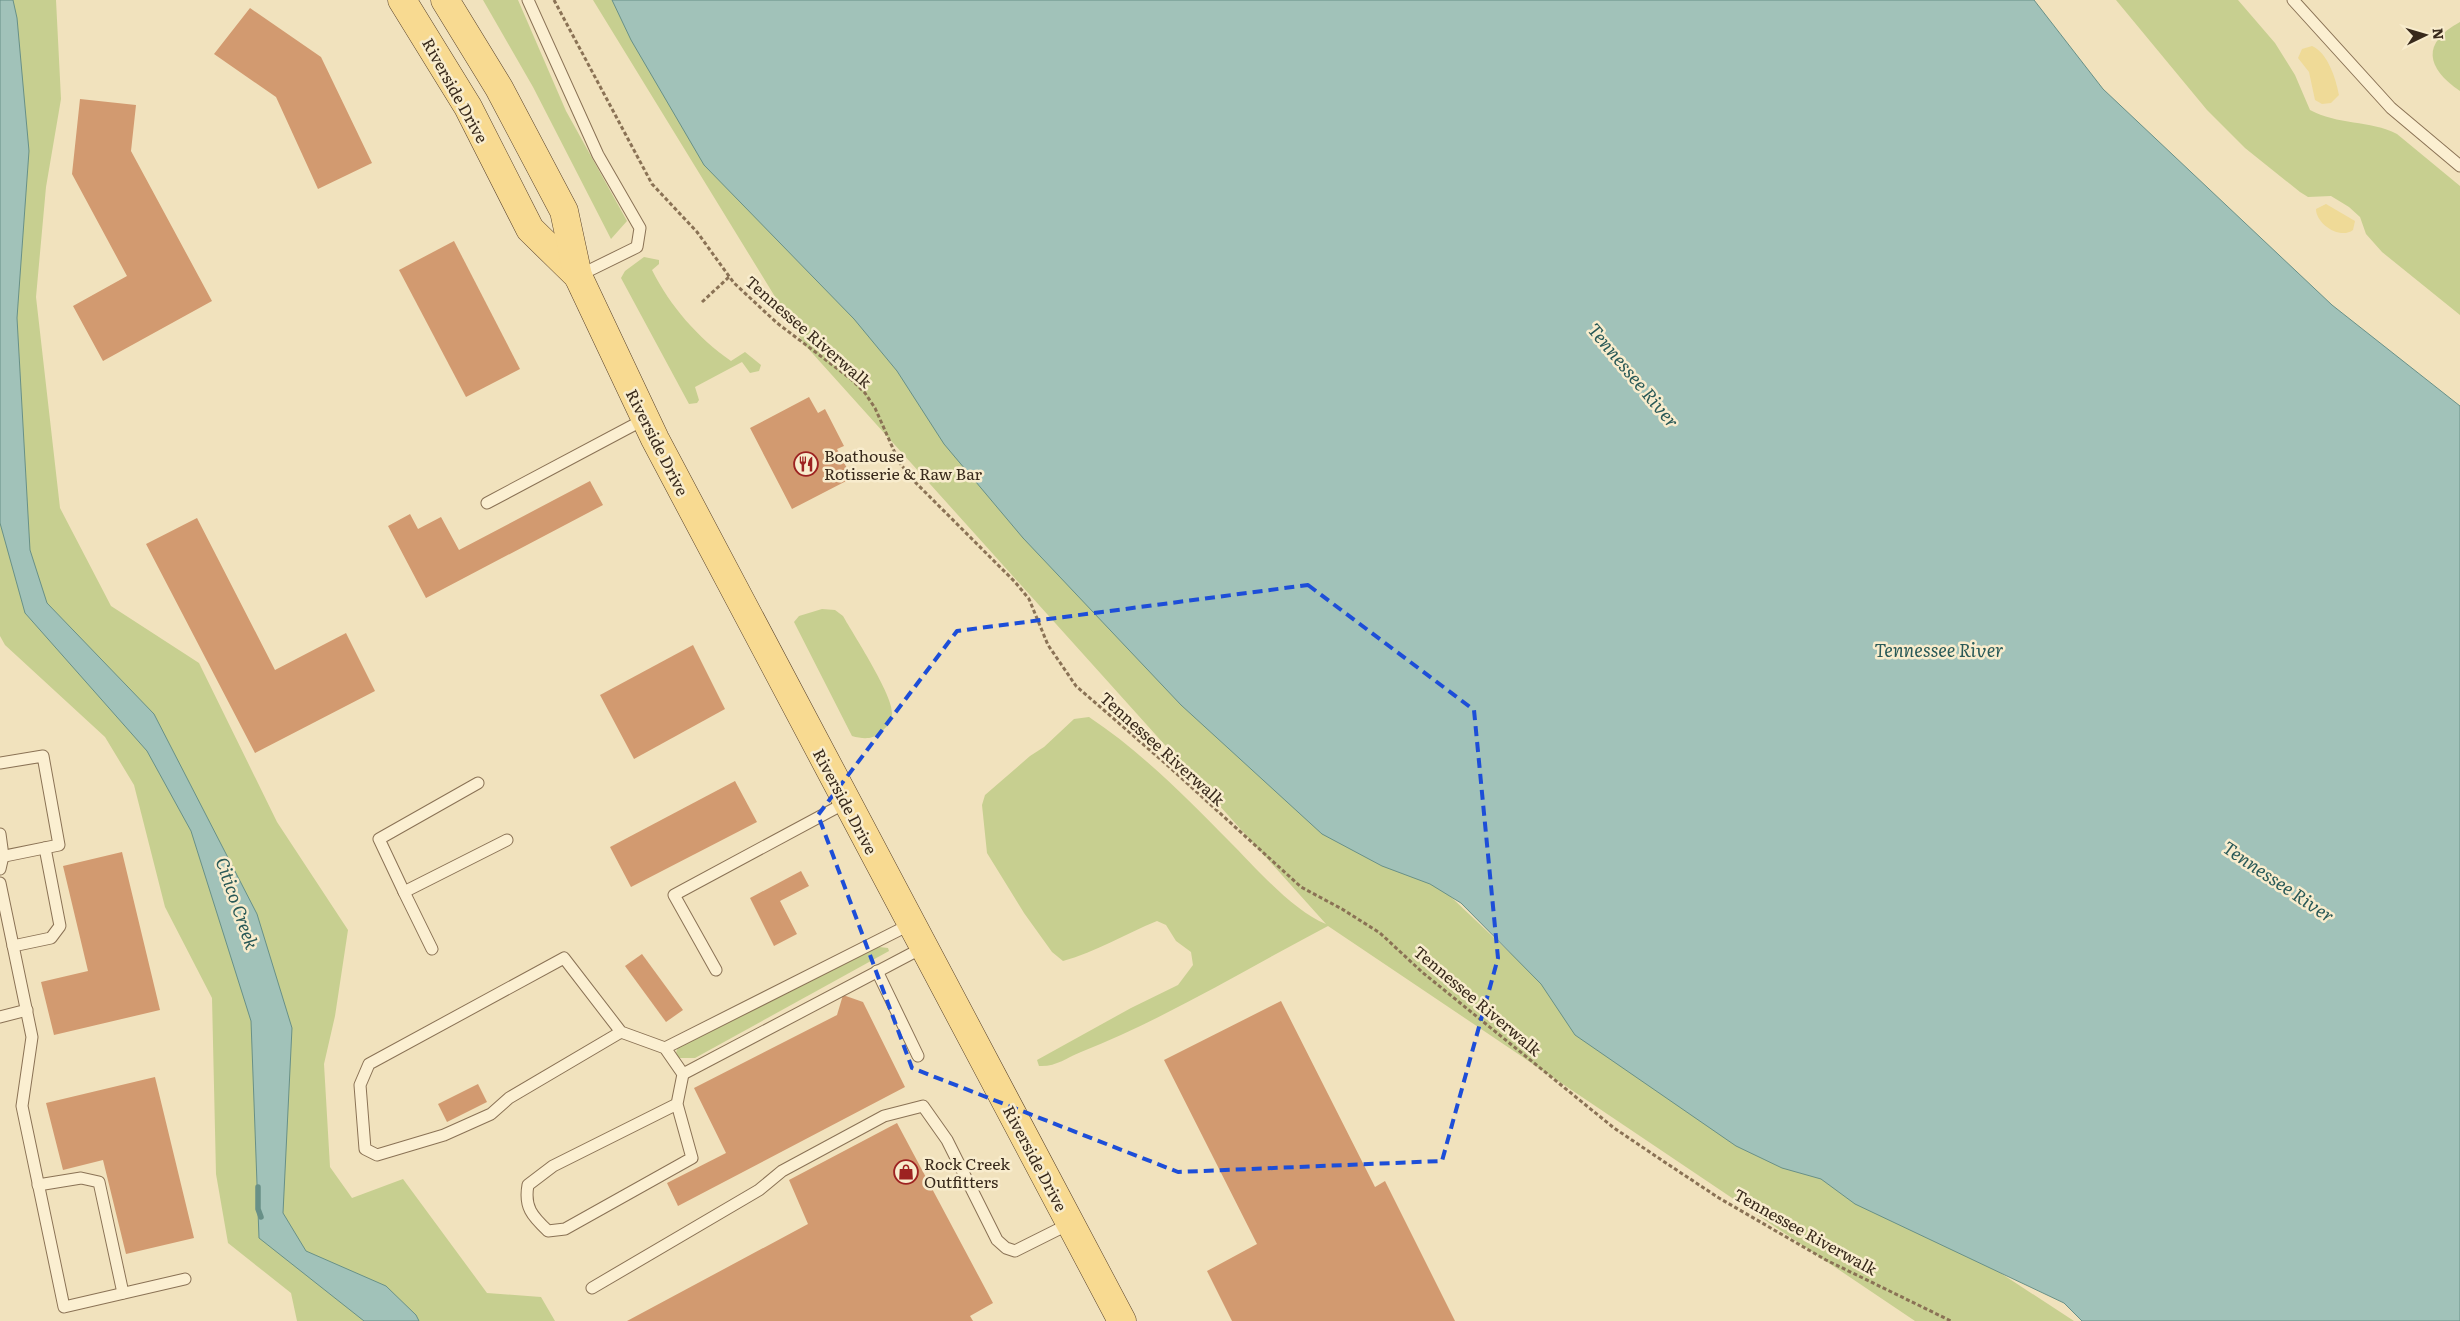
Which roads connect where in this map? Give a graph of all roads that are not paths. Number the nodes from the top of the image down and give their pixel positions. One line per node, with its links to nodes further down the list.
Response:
1 (402, 0): 6 (main road, Riverside Drive)
2 (445, 0): 6 (main road, Riverside Drive)
3 (528, 0): 6 (lane)
4 (2292, 0): 5 (lane)
5 (2460, 166)
6 (578, 276): 7 (main road, Riverside Drive)
7 (645, 419): 8 (lane); 11 (main road, Riverside Drive)
8 (486, 503)
9 (0, 763): 14 (lane)
10 (478, 783): 18 (lane)
11 (847, 802): 19 (main road, Riverside Drive); 22 (lane)
12 (0, 834): 15 (lane)
13 (507, 840): 18 (lane)
14 (45, 848): 15 (lane); 20 (lane)
15 (2, 857): 16 (lane)
16 (0, 869)
17 (0, 882): 20 (lane)
18 (404, 892): 21 (lane)
19 (918, 935): 23 (lane); 27 (lane); 32 (main road, Riverside Drive)
20 (13, 946): 24 (lane)
21 (432, 949)
22 (716, 970)
23 (876, 971): 28 (lane); 29 (lane)
24 (27, 1010): 25 (lane); 31 (lane)
25 (0, 1017)
26 (621, 1032): 26 (lane); 27 (lane)
27 (665, 1048): 29 (lane)
28 (918, 1056)
29 (683, 1074): 30 (lane)
30 (677, 1104): 30 (lane)
31 (38, 1185): 35 (lane); 35 (lane)
32 (1070, 1223): 34 (lane); 36 (main road, Riverside Drive)
33 (185, 1279): 35 (lane)
34 (592, 1288)
35 (123, 1293)
36 (1122, 1321)

